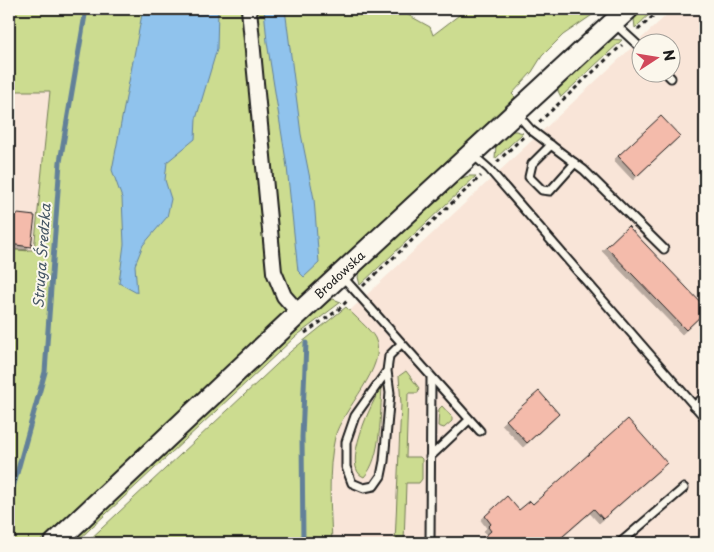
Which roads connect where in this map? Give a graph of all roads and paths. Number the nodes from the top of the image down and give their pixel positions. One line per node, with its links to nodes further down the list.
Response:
1 (248, 9): 14 (street)
2 (661, 9): 4 (path)
3 (620, 15): 4 (lane); 5 (street, Brodowska)
4 (630, 38): 6 (path)
5 (516, 112): 6 (lane); 8 (street, Brodowska)
6 (531, 130): 7 (lane); 10 (path)
7 (551, 145): 9 (lane); 9 (lane)
8 (472, 154): 10 (lane); 12 (street, Brodowska)
9 (575, 163): 11 (lane)
10 (489, 169): 13 (path); 19 (lane)
11 (664, 249)
12 (336, 279): 13 (lane); 14 (street, Brodowska)
13 (356, 293): 14 (path); 15 (lane)
14 (302, 320): 25 (street, Brodowska)
15 (401, 344): 16 (lane); 17 (lane)
16 (388, 371): 16 (lane)
17 (431, 378): 21 (lane); 23 (lane)
18 (705, 396): 19 (lane)
19 (694, 406): 20 (lane)
20 (705, 418)
21 (469, 420): 22 (lane); 23 (lane)
22 (480, 431)
23 (430, 457): 26 (lane)
24 (684, 488): 27 (lane)
25 (55, 543)
26 (430, 543)
27 (620, 543)

